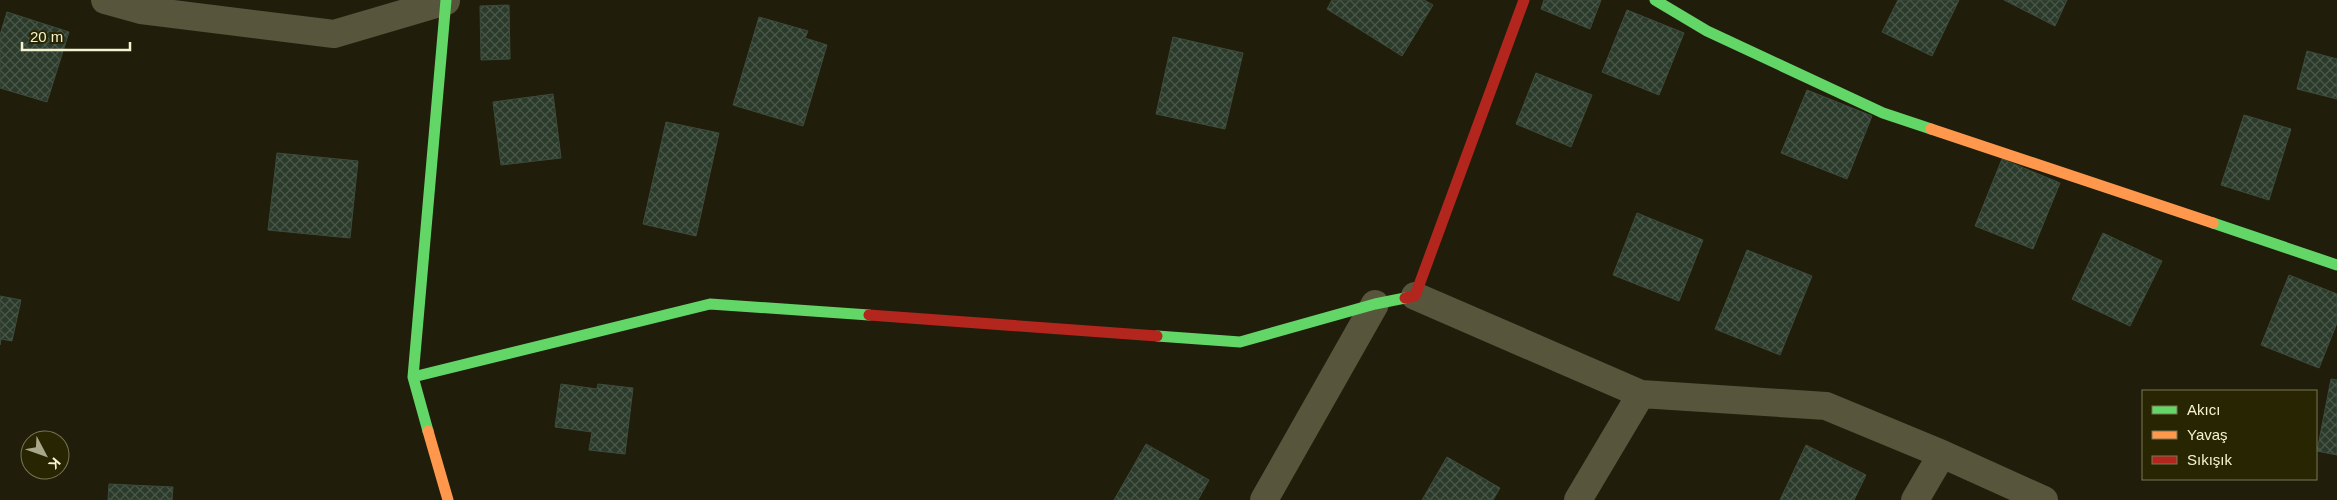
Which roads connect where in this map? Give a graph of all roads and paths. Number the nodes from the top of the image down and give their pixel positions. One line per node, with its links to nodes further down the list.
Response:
1 (105, 0): 2 (street)
2 (446, 0): 8 (street)
3 (1524, 0): 6 (street)
4 (1655, 0): 5 (street)
5 (2337, 265)
6 (1415, 296): 7 (street); 9 (street)
7 (1375, 304): 8 (street); 12 (street)
8 (413, 377): 11 (street)
9 (1641, 394): 10 (street); 13 (street)
10 (1942, 454): 14 (street); 15 (street)
11 (448, 500)
12 (1264, 500)
13 (1578, 500)
14 (1915, 500)
15 (2044, 500)

